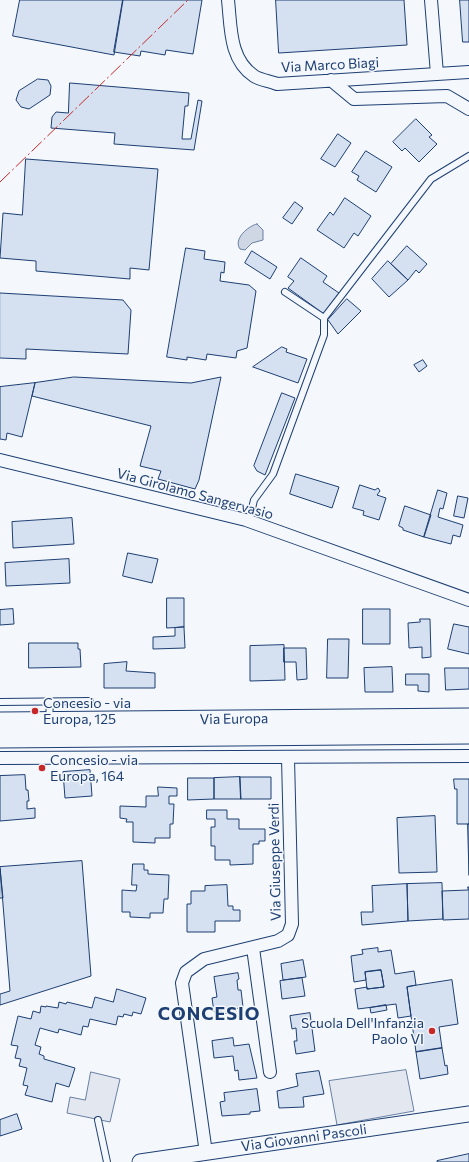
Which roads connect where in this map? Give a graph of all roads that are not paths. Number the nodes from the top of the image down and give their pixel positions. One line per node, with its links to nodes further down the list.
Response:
1 (228, 0): 5 (street, Via Marco Biagi)
2 (431, 0): 4 (street)
3 (469, 72): 4 (street, Via Marco Biagi)
4 (437, 74): 5 (street, Via Marco Biagi)
5 (331, 80): 6 (street)
6 (469, 110)
7 (469, 156): 9 (lane)
8 (285, 292): 9 (lane)
9 (324, 318): 11 (lane)
10 (0, 460): 11 (street, Via Girolamo Sangervasio)
11 (249, 521): 12 (street, Via Girolamo Sangervasio)
12 (469, 600)
13 (90, 701): 15 (lane)
14 (0, 702): 15 (lane)
15 (50, 702): 18 (lane)
16 (469, 718): 18 (main road, Via Europa)
17 (0, 722): 18 (main road, Via Europa)
18 (49, 722)
19 (462, 733): 20 (main road, Via Europa); 22 (street, Via Europa)
20 (241, 735): 21 (main road, Via Europa); 25 (street, Via Europa)
21 (0, 738)
22 (455, 756): 23 (street); 26 (street)
23 (469, 756)
24 (0, 758): 25 (street)
25 (241, 758): 26 (street)
26 (288, 758): 27 (street, Via Giuseppe Verdi)
27 (253, 948): 28 (street); 31 (street, Via Giuseppe Verdi)
28 (270, 1072)
29 (469, 1114): 31 (street, Via Giovanni Pascoli)
30 (98, 1120): 32 (lane)
31 (206, 1153): 33 (street, Via Giovanni Pascoli)
32 (107, 1162)
33 (140, 1162)

